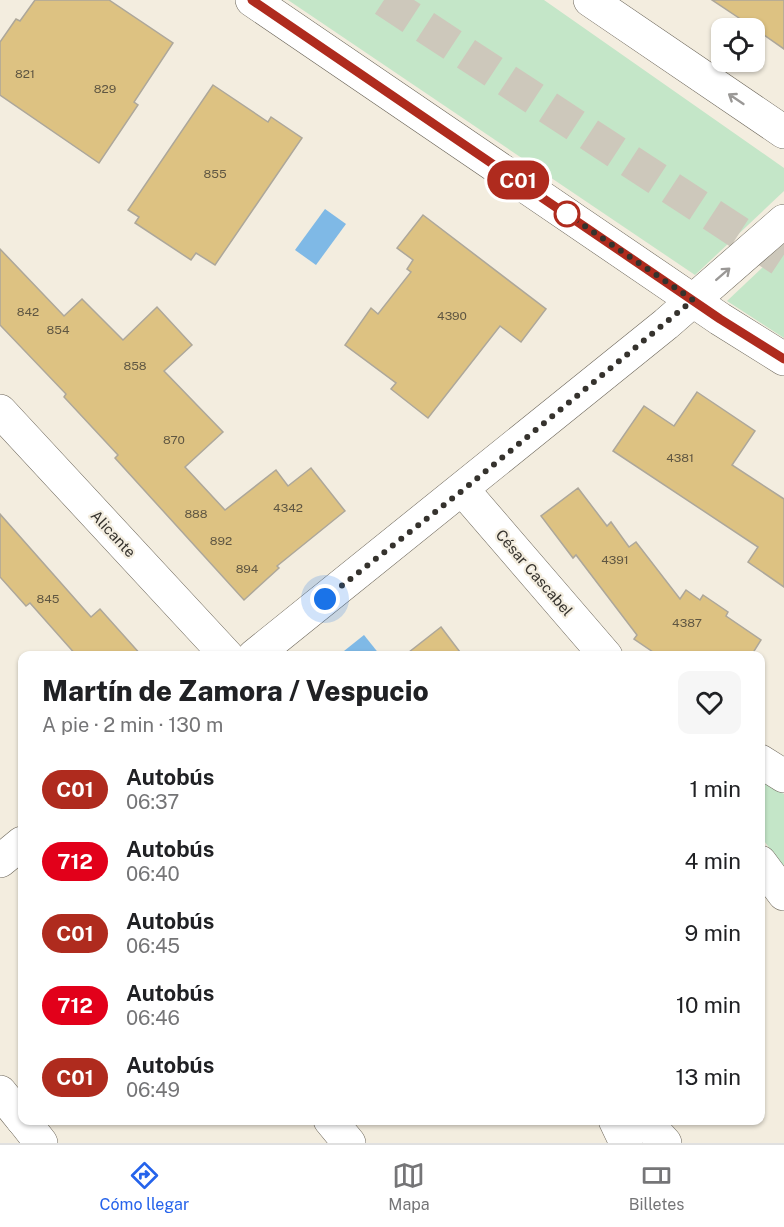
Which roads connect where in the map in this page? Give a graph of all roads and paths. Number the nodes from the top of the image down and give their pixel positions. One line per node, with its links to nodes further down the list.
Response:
1 (252, 0): 5 (street)
2 (590, 0): 3 (street, one-way to 2)
3 (784, 132)
4 (784, 221): 5 (street, one-way to 4)
5 (693, 300): 6 (street); 8 (street)
6 (784, 359)
7 (0, 411): 9 (street, Alicante)
8 (463, 490): 10 (street); 11 (street, César Cascabel)
9 (222, 651)
10 (260, 651)
11 (602, 651)
12 (765, 764): 13 (street)
13 (784, 776)
14 (18, 846): 15 (street)
15 (0, 861)
16 (765, 869): 17 (street)
17 (784, 894)
18 (0, 1092): 19 (street)
19 (18, 1114)
20 (27, 1125): 24 (street)
21 (334, 1125): 25 (street)
22 (617, 1125): 26 (street)
23 (649, 1125): 27 (street)
24 (42, 1143)
25 (349, 1143)
26 (626, 1143)
27 (665, 1143)

